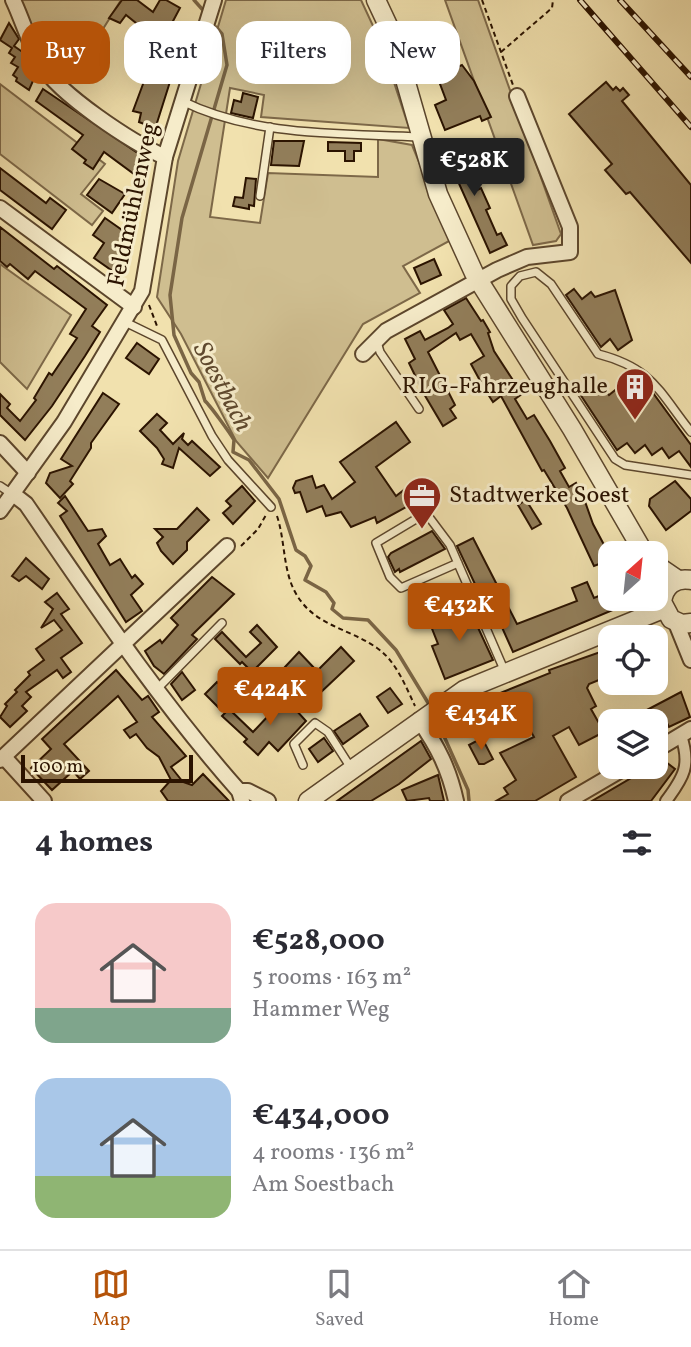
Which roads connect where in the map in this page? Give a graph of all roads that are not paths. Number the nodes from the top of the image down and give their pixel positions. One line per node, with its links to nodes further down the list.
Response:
1 (13, 0): 8 (street)
2 (215, 0): 5 (street, Feldmühlenweg)
3 (376, 0): 7 (street)
4 (517, 96): 11 (street)
5 (182, 101): 6 (lane); 8 (street, Feldmühlenweg)
6 (270, 127): 7 (lane); 9 (lane)
7 (421, 137): 11 (street)
8 (165, 157): 12 (street, Feldmühlenweg)
9 (260, 197)
10 (0, 208): 12 (street)
11 (478, 280): 14 (street); 25 (street)
12 (134, 307): 13 (street, Feldmühlenweg)
13 (125, 322): 19 (street, Feldmühlenweg); 23 (lane)
14 (376, 338): 15 (street); 16 (lane)
15 (363, 354)
16 (419, 409)
17 (691, 432): 20 (lane)
18 (0, 443): 19 (street)
19 (28, 473): 22 (street, Feldmühlenweg)
20 (691, 475)
21 (0, 486): 22 (lane)
22 (13, 494): 24 (street, Feldmühlenweg); 32 (street)
23 (271, 508)
24 (0, 511)
25 (637, 541)
26 (227, 546): 32 (street)
27 (458, 563): 27 (lane); 34 (lane)
28 (658, 611): 34 (street)
29 (666, 611): 31 (street)
30 (222, 623): 35 (lane)
31 (686, 623): 33 (street)
32 (124, 646): 35 (street); 39 (street)
33 (689, 655)
34 (505, 673): 36 (street)
35 (157, 690): 44 (street)
36 (427, 714): 41 (street); 48 (street)
37 (686, 733): 38 (street); 43 (street)
38 (668, 743)
39 (2, 758): 45 (street)
40 (303, 765): 41 (lane)
41 (351, 768): 47 (street)
42 (606, 779): 49 (street)
43 (674, 791): 50 (street); 51 (street)
44 (241, 796): 46 (street)
45 (44, 801)
46 (268, 801)
47 (308, 801)
48 (456, 801)
49 (568, 801)
50 (666, 801)
51 (682, 801)

